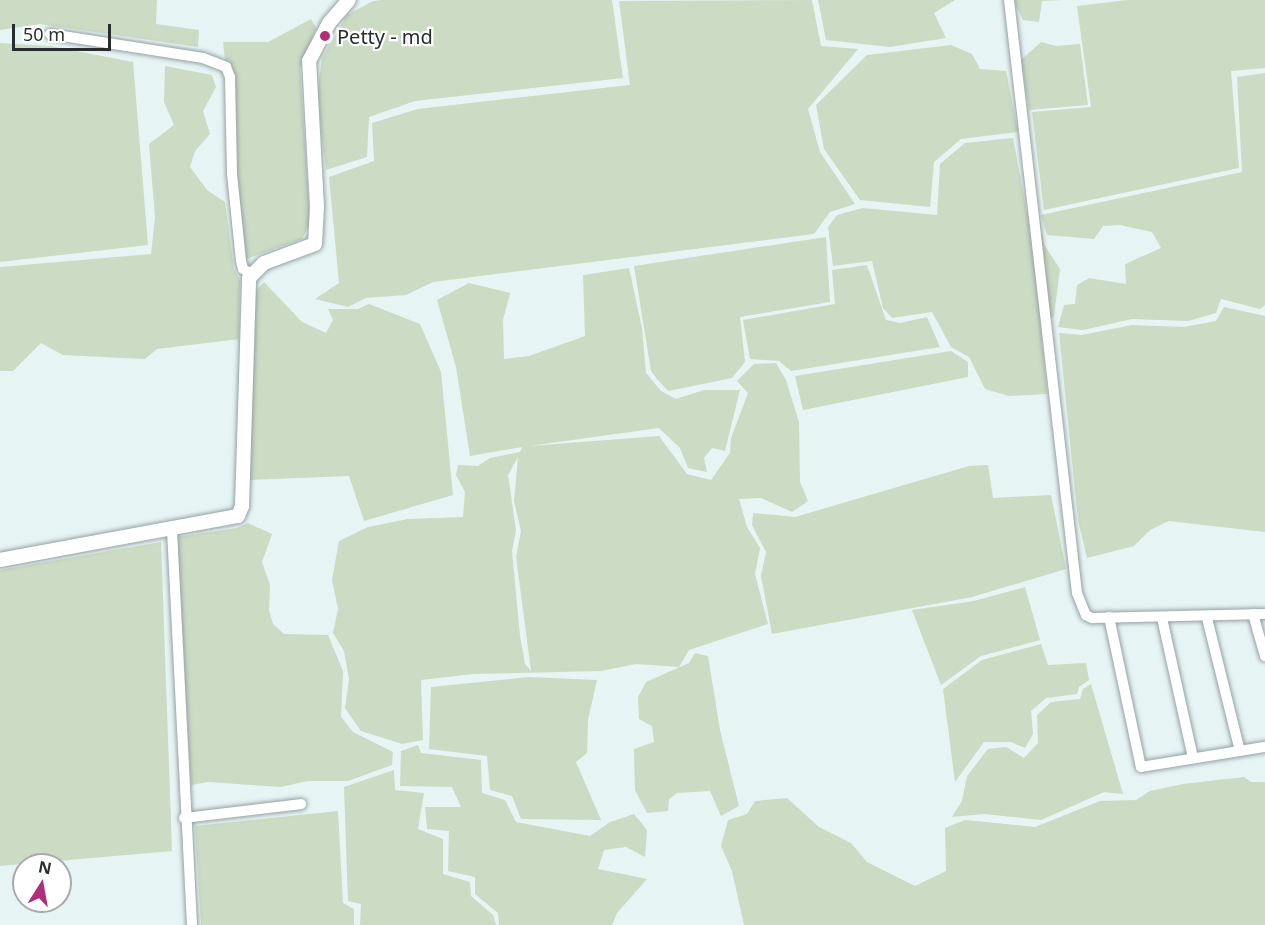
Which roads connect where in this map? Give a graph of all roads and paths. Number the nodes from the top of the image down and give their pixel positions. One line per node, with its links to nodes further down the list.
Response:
1 (349, 0): 4 (street)
2 (1009, 0): 9 (street)
3 (50, 34): 4 (street)
4 (252, 274): 5 (street)
5 (172, 530): 6 (street); 17 (street)
6 (0, 560)
7 (1253, 614): 8 (street); 11 (street); 12 (street)
8 (1265, 614)
9 (1109, 617): 10 (street); 15 (street)
10 (1162, 618): 11 (street); 15 (street)
11 (1207, 618): 14 (street)
12 (1265, 656)
13 (1265, 747): 14 (street)
14 (1240, 751): 15 (street)
15 (1193, 758)
16 (301, 804): 17 (street)
17 (184, 818): 18 (street)
18 (192, 925)

